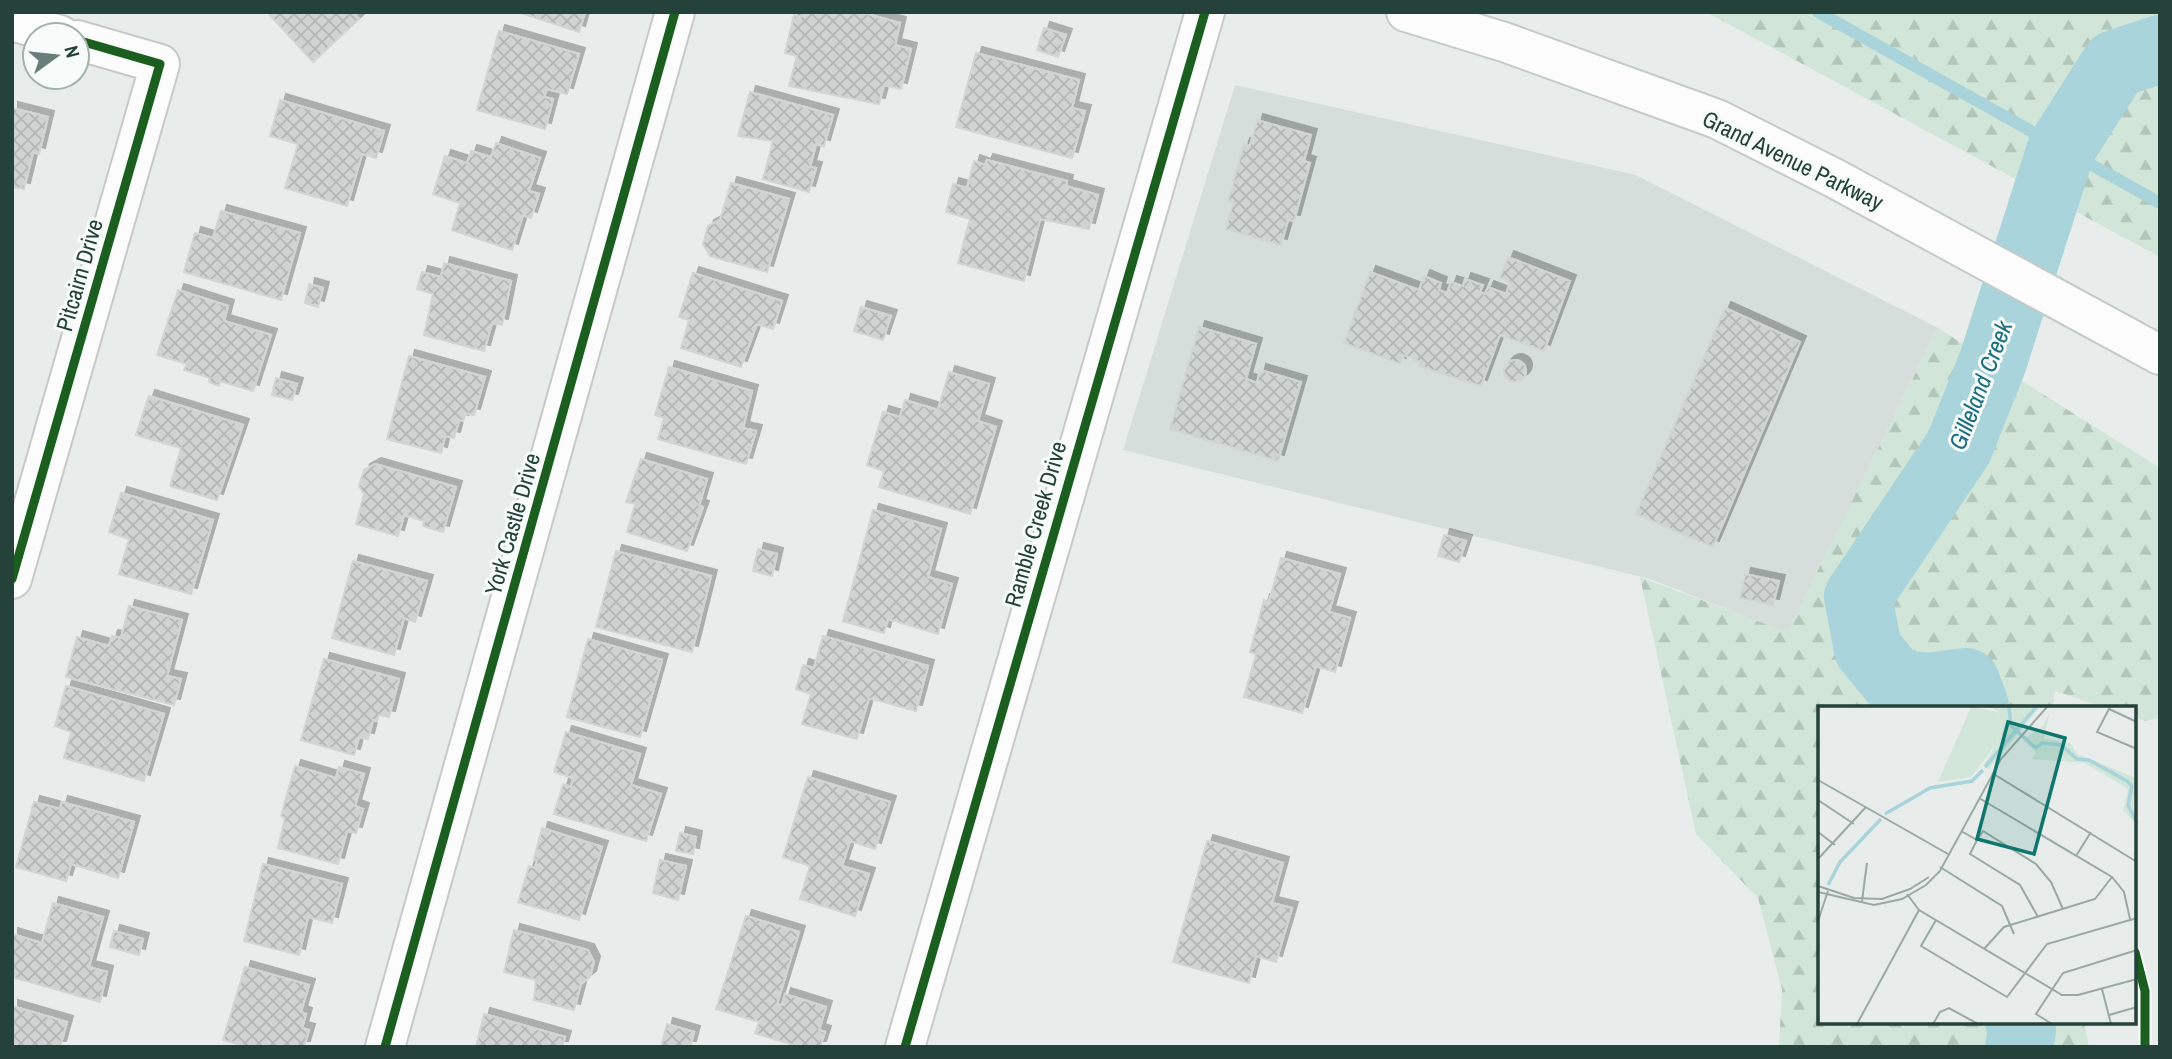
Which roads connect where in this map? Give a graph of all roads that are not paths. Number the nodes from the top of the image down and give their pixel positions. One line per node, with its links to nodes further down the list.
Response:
1 (675, 12): 7 (street, York Castle Drive)
2 (1205, 12): 8 (street, Ramble Creek Drive)
3 (1406, 12): 5 (street, Grand Avenue Parkway)
4 (91, 44): 6 (street, Pitcairn Drive)
5 (2160, 355)
6 (12, 579)
7 (385, 1047)
8 (905, 1047)

